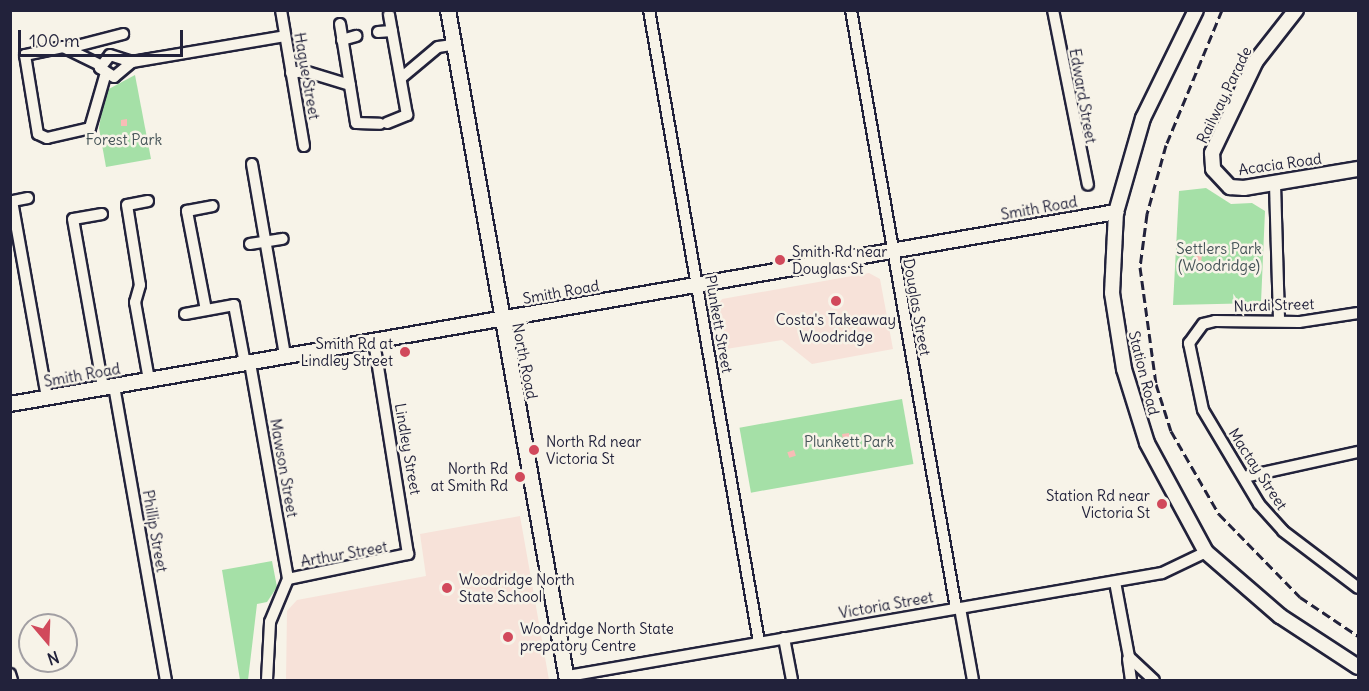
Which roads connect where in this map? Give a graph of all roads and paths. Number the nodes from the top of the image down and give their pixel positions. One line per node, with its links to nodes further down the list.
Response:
1 (281, 10): 13 (street, Hague Street)
2 (448, 10): 16 (street, North Road)
3 (649, 10): 39 (street, Plunkett Street)
4 (851, 10): 38 (street, Douglas Street)
5 (1053, 10): 29 (street, Edward Street)
6 (1196, 10): 33 (street, Station Road)
7 (1296, 10): 26 (street, Railway Parade)
8 (389, 15): 10 (street)
9 (340, 24): 15 (street)
10 (392, 31): 11 (street); 22 (street)
11 (378, 32)
12 (123, 34): 17 (street)
13 (285, 36): 18 (street); 20 (street, Hague Street)
14 (356, 36): 15 (street)
15 (342, 40): 23 (street)
16 (453, 45): 22 (street); 43 (street, North Road)
17 (69, 48): 19 (street); 21 (street)
18 (132, 62): 19 (street); 21 (street)
19 (100, 65): 21 (street)
20 (291, 73): 23 (street); 24 (street, Hague Street)
21 (105, 76)
22 (401, 78): 23 (street)
23 (350, 85)
24 (304, 146)
25 (252, 164): 36 (street)
26 (1213, 169): 28 (street, Acacia Road)
27 (1359, 169): 28 (street, Acacia Road)
28 (1275, 184): 44 (street)
29 (1088, 185)
30 (28, 198): 51 (street)
31 (148, 201): 49 (street)
32 (213, 206): 40 (street)
33 (1116, 212): 38 (street, Smith Road); 55 (street, Station Road)
34 (102, 214): 50 (street, Phillip Street)
35 (283, 239): 36 (street)
36 (266, 242): 37 (street); 47 (street)
37 (250, 244)
38 (892, 250): 39 (street, Smith Road); 60 (street, Douglas Street)
39 (696, 285): 43 (street, Smith Road); 62 (street, Plunkett Street)
40 (206, 310): 42 (street); 48 (street, Mawson Street)
41 (1359, 313): 44 (street, Nurdi Street)
42 (185, 314)
43 (500, 319): 46 (street, Smith Road); 66 (street, North Road)
44 (1279, 321): 45 (street, Nurdi Street)
45 (1194, 333): 54 (street, Mactay Street)
46 (374, 341): 47 (street, Smith Road); 56 (street, Lindley Street)
47 (285, 356): 48 (street, Smith Road)
48 (247, 363): 49 (street, Smith Road); 57 (street, Mawson Street)
49 (149, 380): 50 (street, Smith Road)
50 (108, 387): 51 (street, Smith Road); 68 (street, Phillip Street)
51 (47, 398): 52 (street, Smith Road)
52 (10, 404)
53 (1359, 452): 54 (street)
54 (1244, 477): 59 (street, Mactay Street)
55 (1206, 552): 58 (street, Victoria Street); 64 (street, Station Road)
56 (402, 559): 57 (street, Arthur Street)
57 (288, 579): 69 (street, Arthur Street)
58 (1115, 582): 60 (street, Victoria Street); 63 (street)
59 (1359, 588)
60 (958, 608): 61 (street, Victoria Street); 71 (street, Douglas Street)
61 (784, 638): 62 (street, Victoria Street); 70 (street)
62 (759, 642): 66 (street, Victoria Street)
63 (1128, 653): 72 (street); 73 (street)
64 (1359, 667)
65 (10, 675): 67 (street)
66 (568, 678)
67 (12, 681)
68 (166, 681)
69 (267, 681)
70 (792, 681)
71 (973, 681)
72 (1131, 681)
73 (1154, 681)

